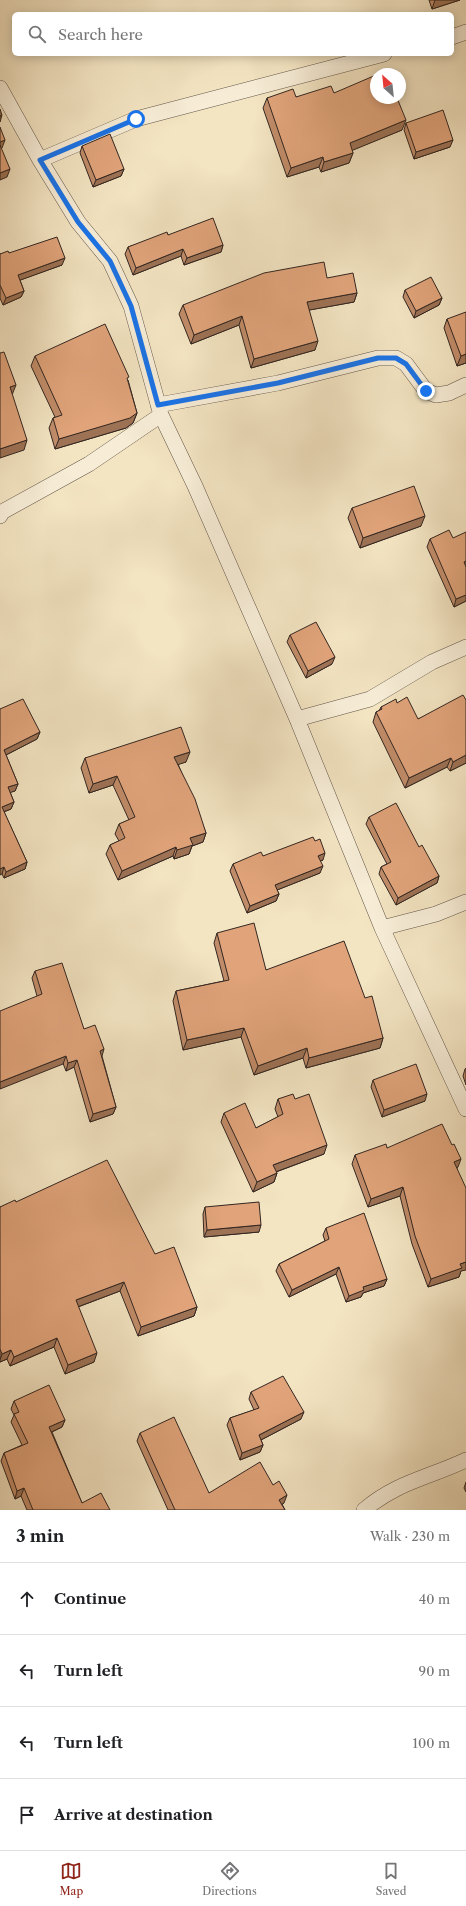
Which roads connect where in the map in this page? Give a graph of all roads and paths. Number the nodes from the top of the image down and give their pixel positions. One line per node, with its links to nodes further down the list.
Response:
1 (466, 32): 2 (street)
2 (454, 36)
3 (376, 56): 5 (street)
4 (0, 88): 5 (street)
5 (40, 160): 7 (street)
6 (466, 385): 7 (street)
7 (160, 410): 8 (street); 10 (street)
8 (0, 516)
9 (466, 647): 10 (street)
10 (297, 719): 12 (street)
11 (466, 902): 12 (street)
12 (382, 928): 13 (street)
13 (466, 1109)
14 (466, 1460): 15 (street)
15 (364, 1510)

